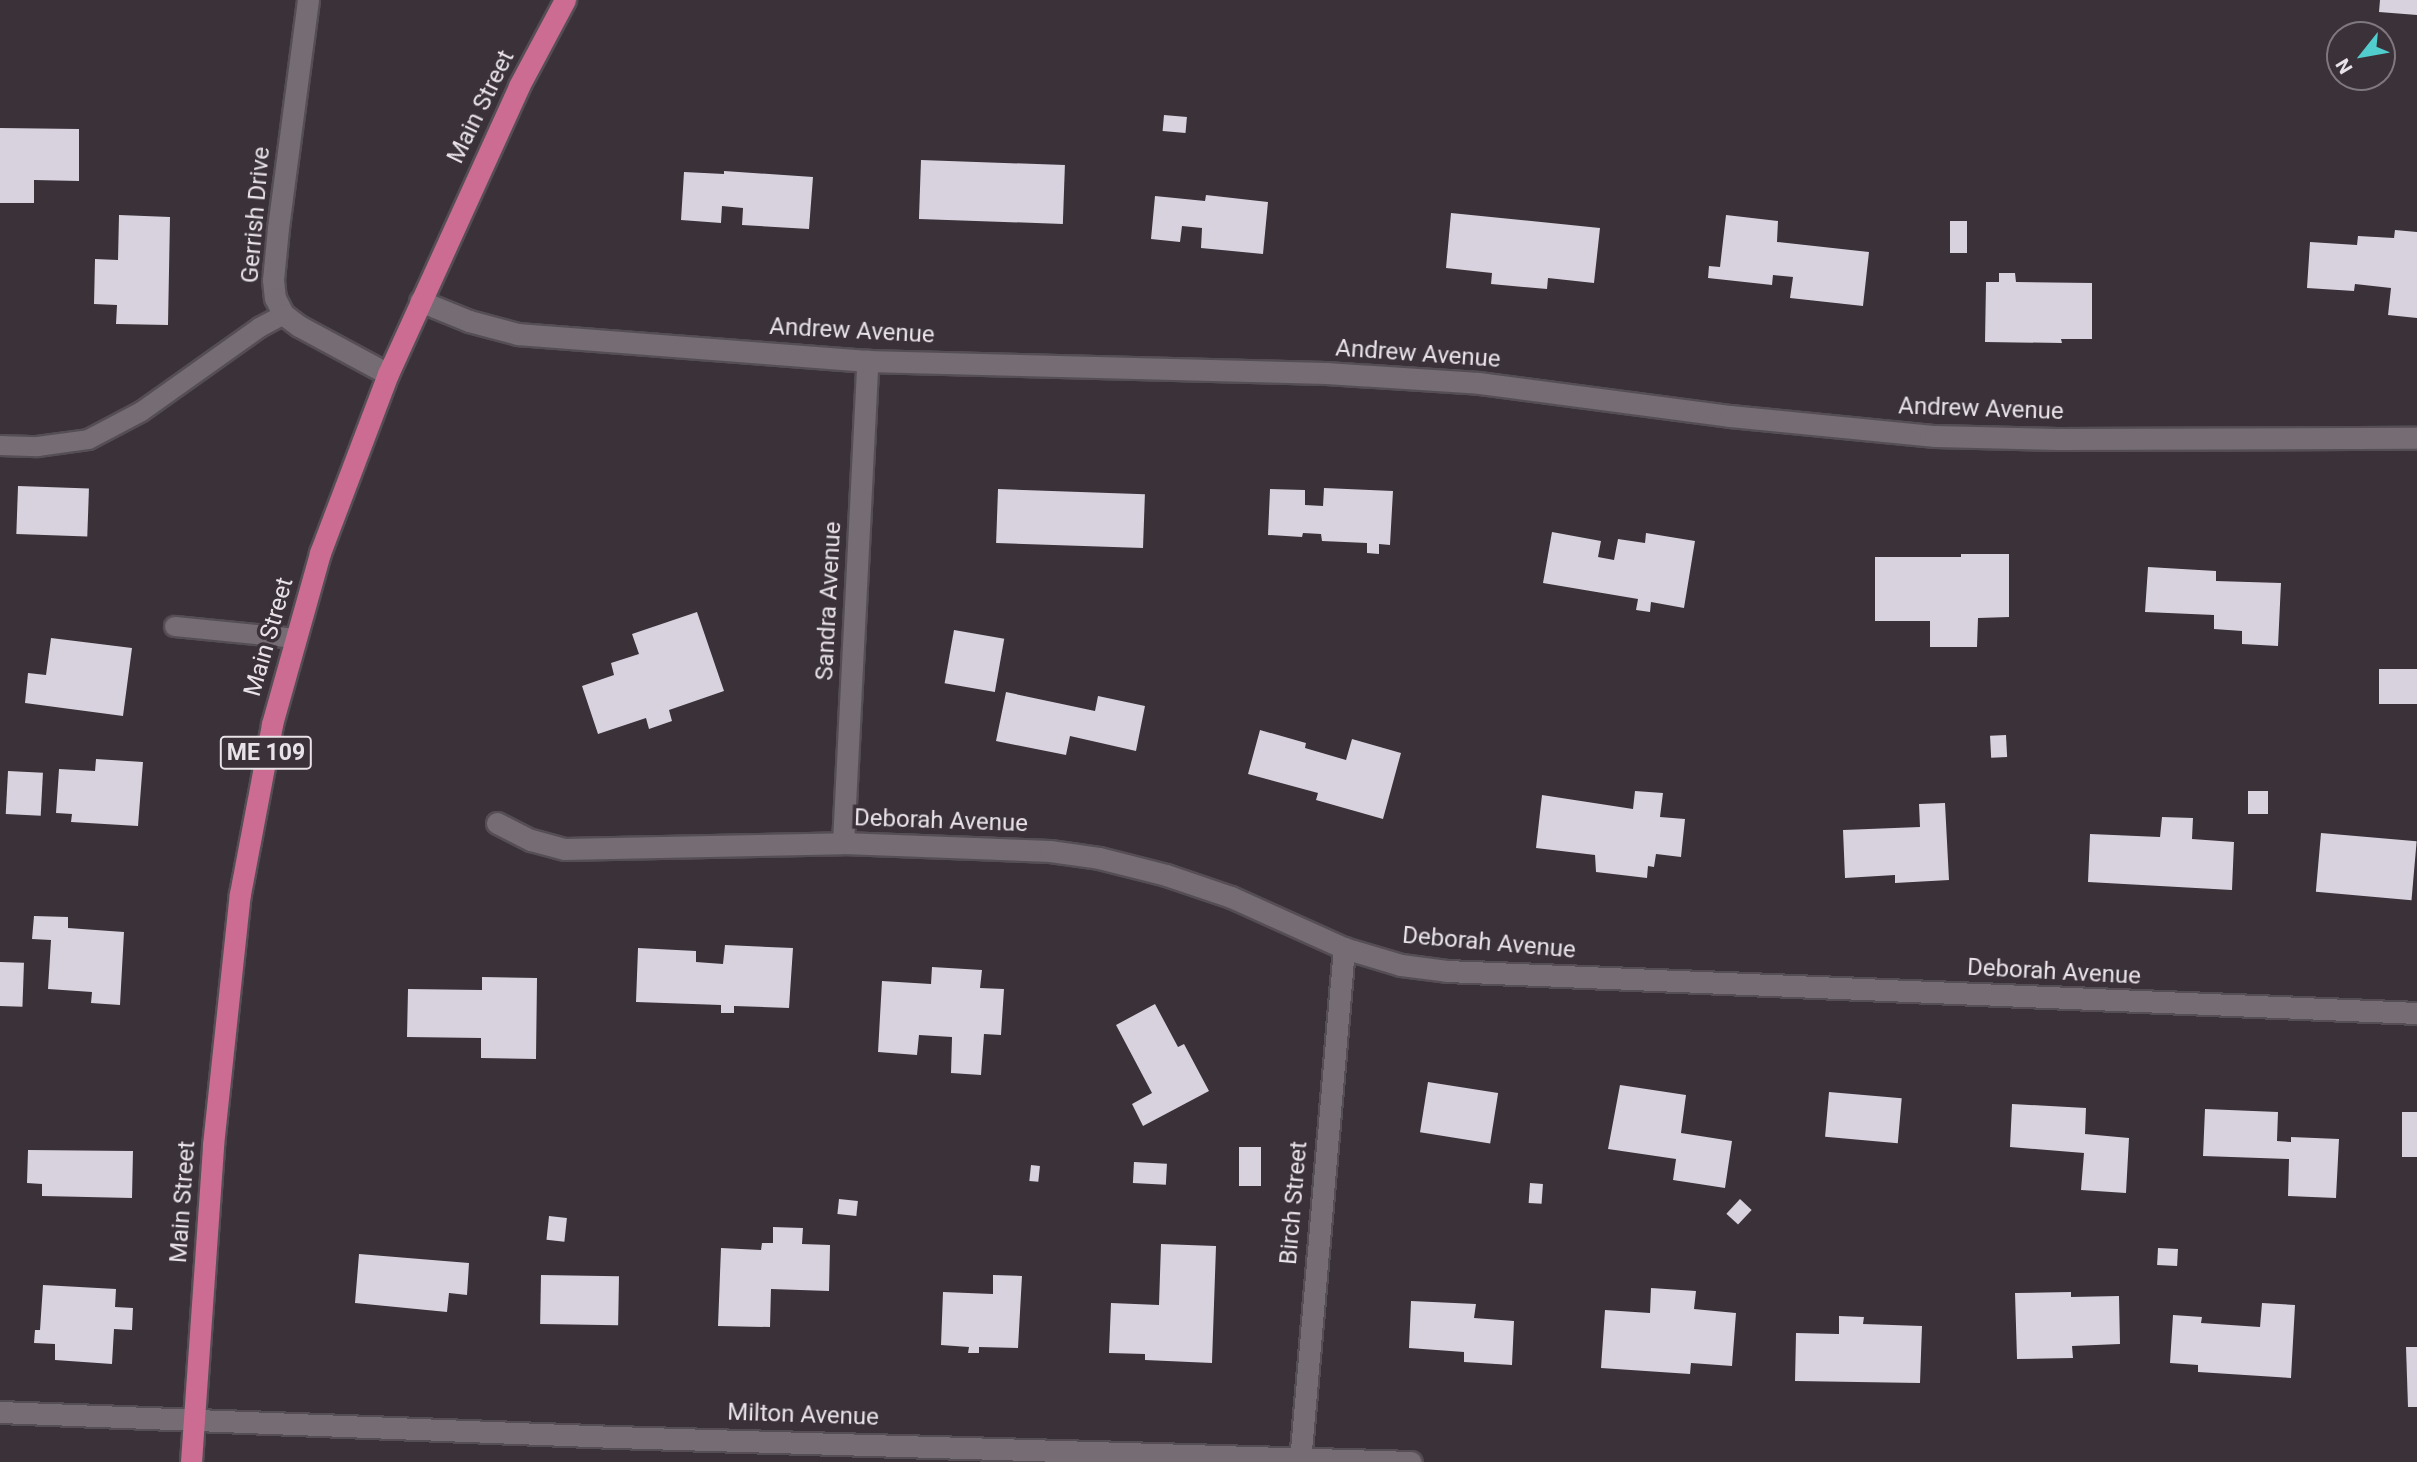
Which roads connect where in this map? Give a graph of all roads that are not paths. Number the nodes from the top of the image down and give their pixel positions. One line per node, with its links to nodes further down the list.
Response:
1 (308, 0): 4 (street, Gerrish Drive)
2 (565, 0): 3 (highway, Main Street / ME 109)
3 (420, 301): 5 (street, Andrew Avenue); 6 (highway, Main Street / ME 109)
4 (284, 314): 6 (street, Gerrish Drive); 8 (lane)
5 (867, 361): 7 (street, Andrew Avenue); 12 (street, Sandra Avenue)
6 (388, 374): 10 (highway, Main Street / ME 109)
7 (2417, 438)
8 (0, 445)
9 (174, 626): 10 (lane)
10 (296, 638): 16 (highway, Main Street / ME 109)
11 (497, 823): 12 (street, Deborah Avenue)
12 (843, 844): 13 (street, Deborah Avenue)
13 (1344, 948): 14 (street, Deborah Avenue); 17 (street, Birch Street)
14 (2417, 1013)
15 (0, 1412): 16 (street, Milton Avenue)
16 (193, 1420): 17 (street, Milton Avenue); 18 (highway, Main Street / ME 109)
17 (1300, 1460): 19 (street, Milton Avenue)
18 (191, 1462)
19 (1412, 1462)

